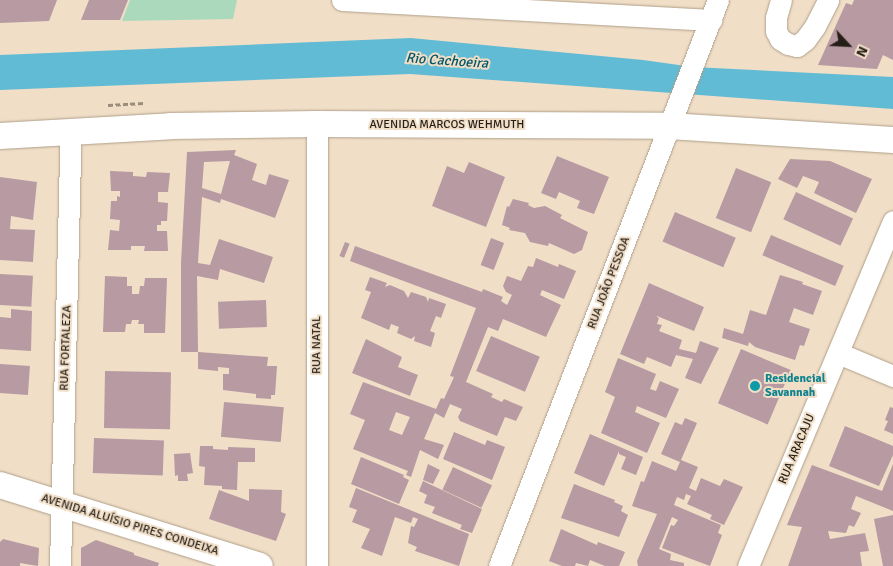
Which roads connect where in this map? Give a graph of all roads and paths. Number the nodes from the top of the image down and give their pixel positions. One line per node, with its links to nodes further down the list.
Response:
1 (342, 0): 5 (street)
2 (718, 0): 5 (street, RUA JOÃO PESSOA)
3 (782, 0): 4 (street)
4 (828, 0)
5 (711, 20): 7 (street, RUA JOÃO PESSOA)
6 (317, 124): 7 (main road, AVENIDA MARCOS WEHMUTH); 8 (main road, AVENIDA MARCOS WEHMUTH); 18 (street, RUA NATAL)
7 (669, 126): 10 (main road, AVENIDA MARCOS WEHMUTH); 19 (street, RUA JOÃO PESSOA)
8 (72, 130): 9 (main road, AVENIDA MARCOS WEHMUTH); 15 (street, RUA FORTALEZA)
9 (0, 136)
10 (893, 140)
11 (893, 221): 12 (street, RUA ARACAJU)
12 (838, 353): 13 (street); 20 (street, RUA ARACAJU)
13 (893, 376)
14 (0, 485): 15 (main road, AVENIDA ALUÍSIO PIRES CONDEIXA)
15 (62, 504): 16 (street, RUA FORTALEZA); 17 (main road, AVENIDA ALUÍSIO PIRES CONDEIXA)
16 (60, 566)
17 (260, 566)
18 (317, 566)
19 (499, 566)
20 (748, 566)

